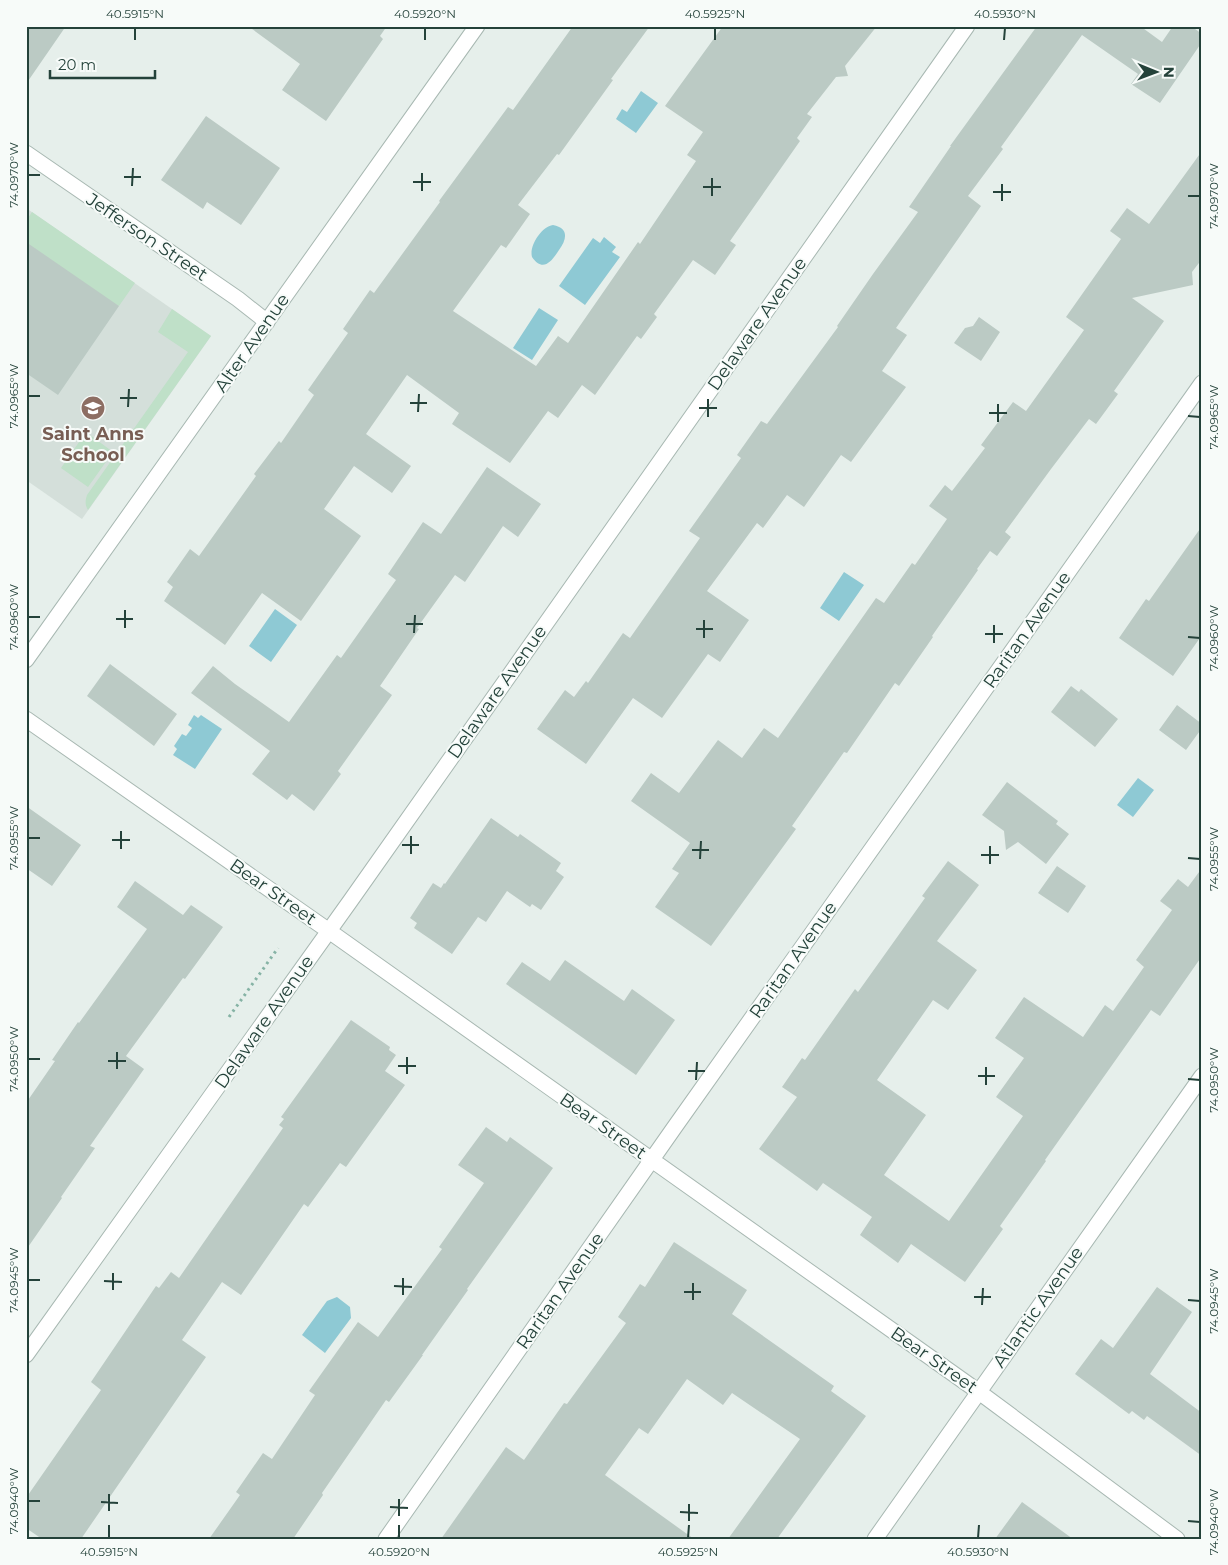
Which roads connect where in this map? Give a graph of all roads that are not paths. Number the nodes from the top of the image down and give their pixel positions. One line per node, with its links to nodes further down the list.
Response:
1 (477, 26): 4 (street, Alter Avenue)
2 (967, 26): 8 (street, Delaware Avenue)
3 (26, 153): 4 (street, Jefferson Street)
4 (267, 322): 6 (street, Alter Avenue)
5 (1202, 383): 10 (street, Raritan Avenue)
6 (26, 660)
7 (26, 719): 8 (street, Bear Street)
8 (329, 931): 10 (street, Bear Street); 11 (street, Delaware Avenue)
9 (1202, 1076): 12 (street, Atlantic Avenue)
10 (652, 1161): 12 (street, Bear Street); 13 (street, Raritan Avenue)
11 (26, 1356)
12 (978, 1392): 14 (street, Atlantic Avenue); 15 (street, Bear Street)
13 (386, 1539)
14 (875, 1539)
15 (1177, 1539)

